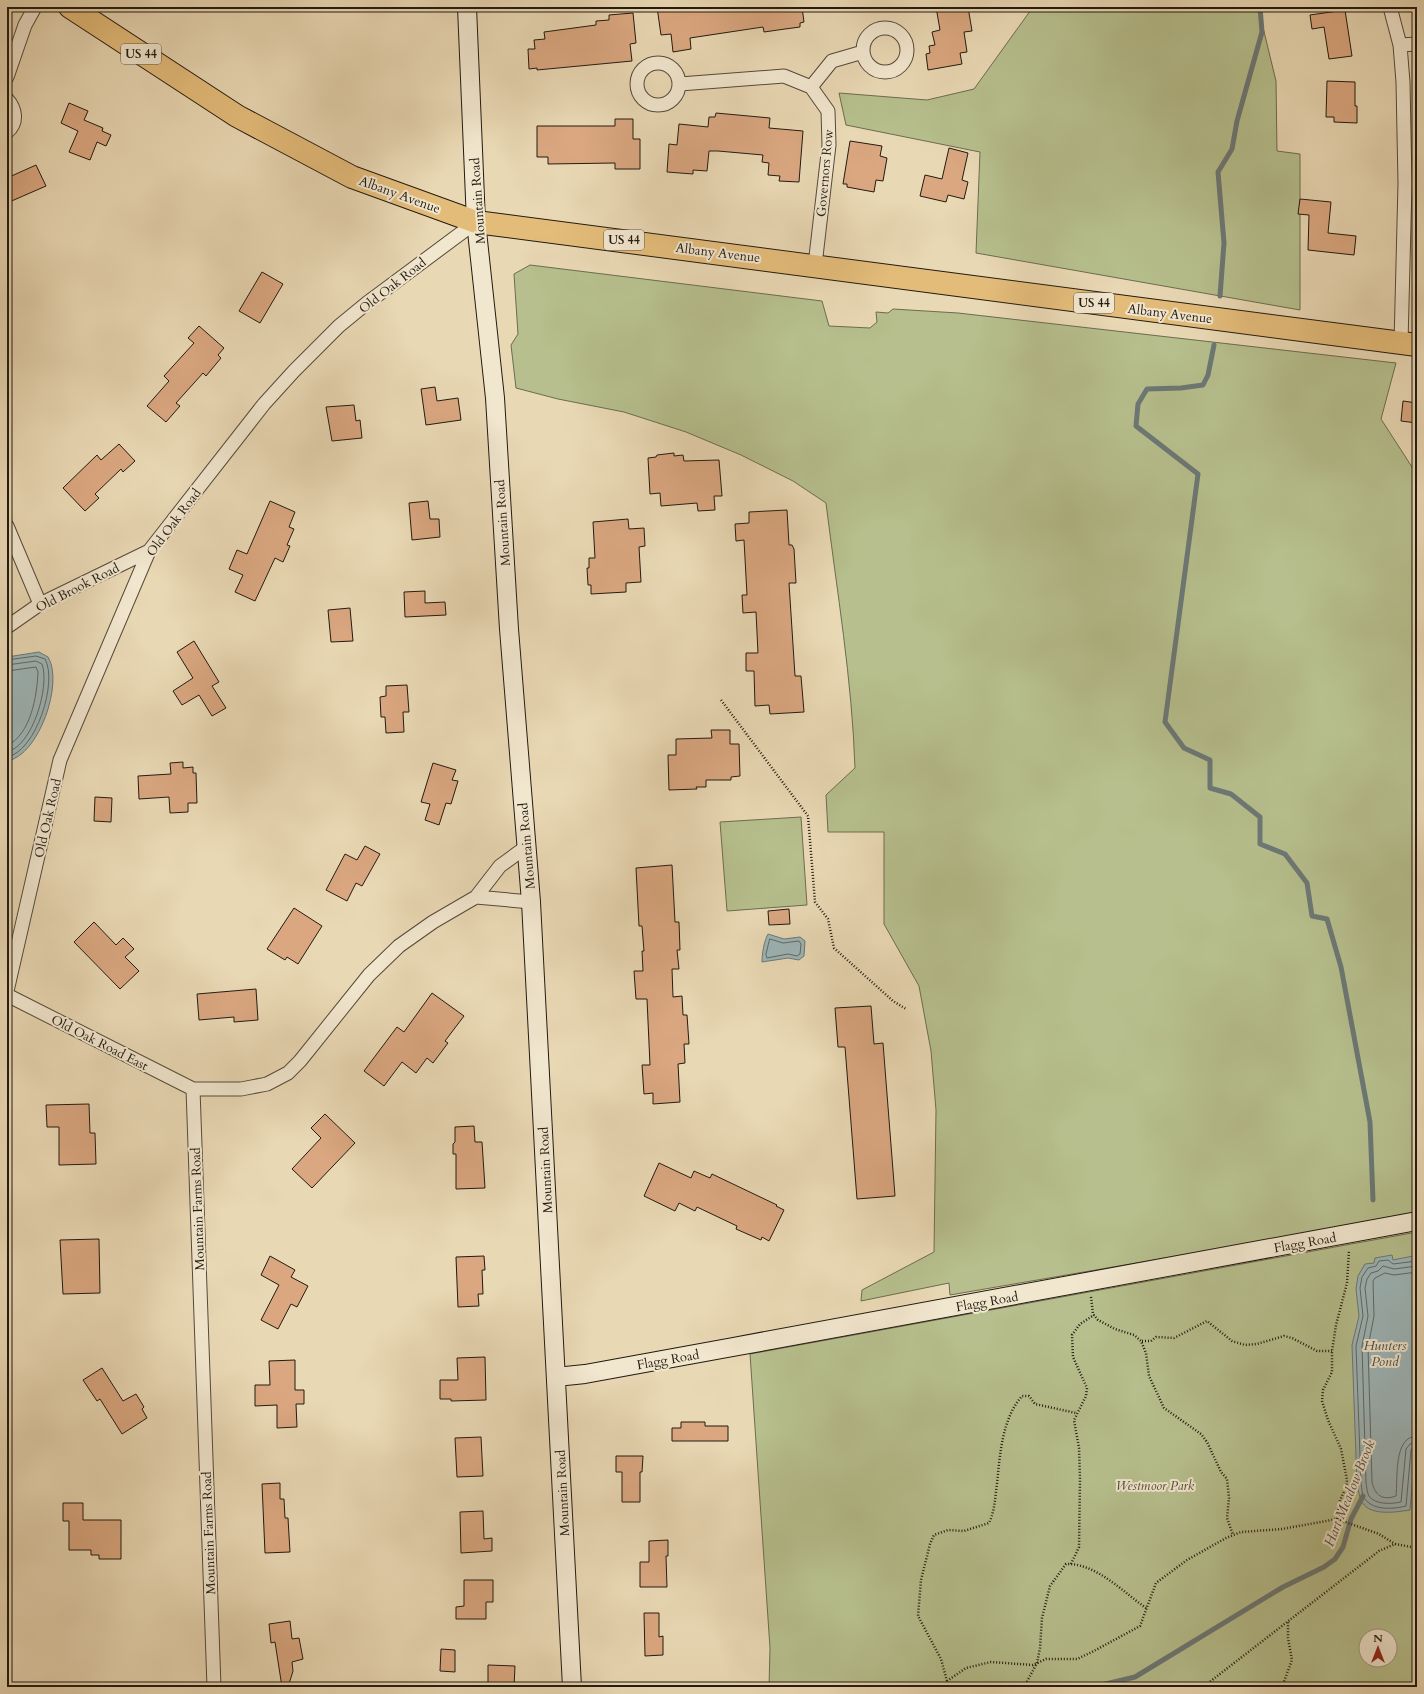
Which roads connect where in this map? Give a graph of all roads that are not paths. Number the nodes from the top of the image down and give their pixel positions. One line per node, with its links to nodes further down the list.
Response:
1 (35, 7): 8 (street)
2 (70, 7): 13 (highway, Albany Avenue / US 44)
3 (467, 7): 13 (main road, Mountain Road)
4 (1390, 7): 6 (street)
5 (1417, 44): 6 (street)
6 (1400, 45): 15 (street)
7 (863, 52): 10 (street)
8 (7, 77)
9 (680, 84): 10 (street)
10 (811, 87): 14 (street, Governors Row)
11 (7, 99): 12 (street)
12 (7, 132)
13 (476, 222): 14 (highway, Albany Avenue / US 44); 17 (street, Old Oak Road); 20 (main road, Mountain Road)
14 (815, 265): 15 (highway, Albany Avenue / US 44)
15 (1409, 344)
16 (7, 526): 18 (street)
17 (149, 551): 18 (street, Old Brook Road); 23 (street, Old Oak Road)
18 (40, 604): 19 (street, Old Brook Road)
19 (7, 627)
20 (526, 847): 21 (street); 22 (main road, Mountain Road)
21 (476, 897): 22 (street); 25 (street)
22 (531, 902): 27 (main road, Mountain Road)
23 (7, 991)
24 (7, 995): 25 (street, Old Oak Road East)
25 (193, 1089): 28 (street, Mountain Farms Road)
26 (1417, 1221): 27 (main road, Flagg Road)
27 (556, 1377): 29 (main road, Mountain Road)
28 (214, 1687)
29 (572, 1687)

